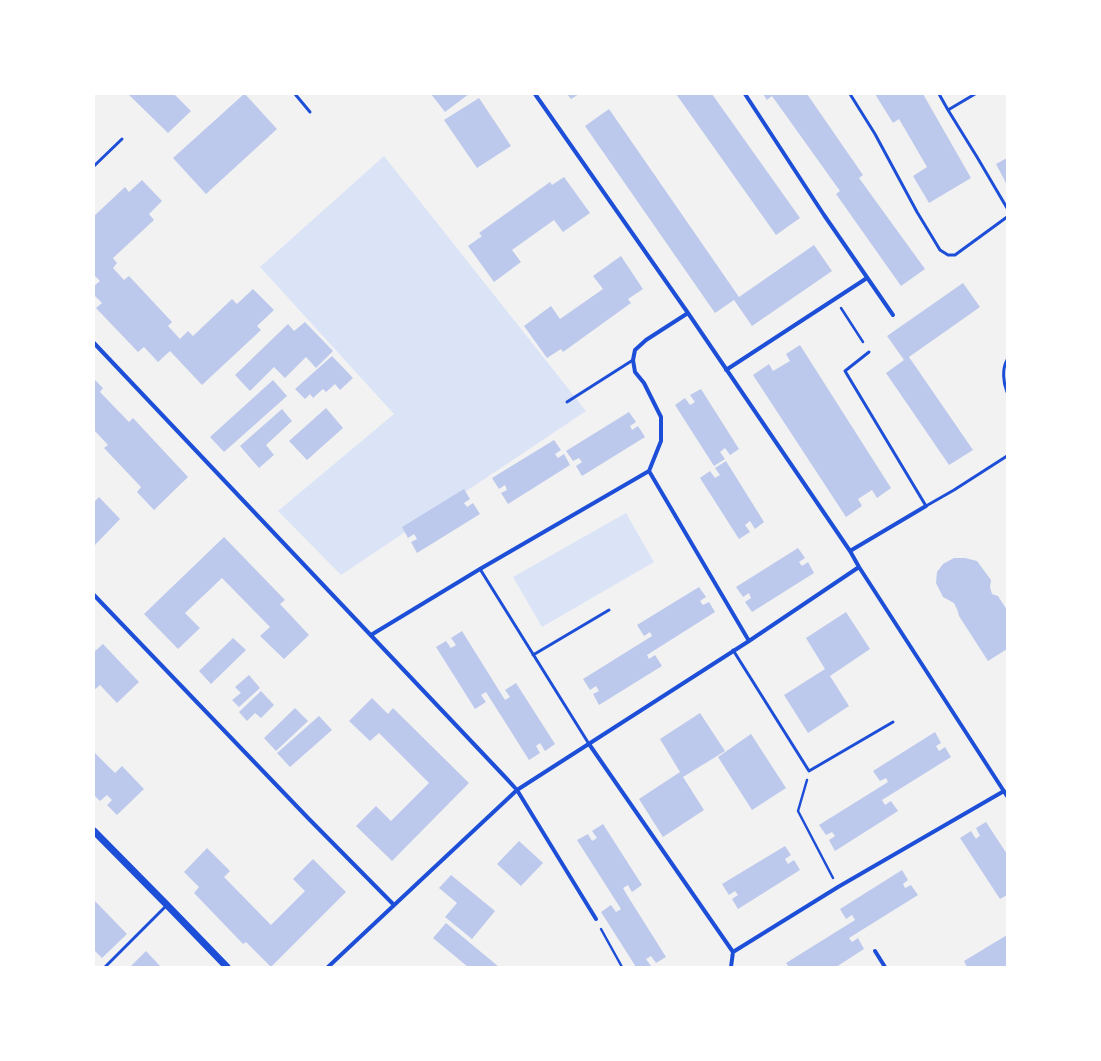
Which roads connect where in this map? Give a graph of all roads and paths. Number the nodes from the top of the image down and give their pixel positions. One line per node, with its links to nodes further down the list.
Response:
1 (295, 94): 8 (lane)
2 (535, 94): 15 (street)
3 (745, 94): 13 (street)
4 (850, 94): 12 (lane)
5 (939, 94): 7 (lane)
6 (975, 94): 7 (lane)
7 (948, 110): 11 (lane)
8 (310, 112)
9 (122, 139): 10 (lane)
10 (94, 166)
11 (1007, 208)
12 (1007, 217)
13 (867, 278): 14 (street); 16 (street)
14 (836, 299): 18 (path); 21 (street)
15 (688, 313): 19 (street); 21 (street)
16 (892, 315)
17 (94, 343): 32 (street)
18 (869, 352): 26 (lane)
19 (633, 360): 23 (lane); 25 (street)
20 (1007, 360): 22 (lane)
21 (726, 370): 27 (street)
22 (1007, 392)
23 (567, 402)
24 (1007, 456): 26 (lane)
25 (649, 471): 29 (street); 33 (street)
26 (926, 506): 27 (street)
27 (850, 551): 28 (street)
28 (859, 567): 33 (street); 40 (street)
29 (480, 569): 32 (street); 35 (lane)
30 (95, 597): 45 (street)
31 (609, 610): 35 (lane)
32 (371, 635): 39 (street)
33 (749, 641): 34 (street)
34 (733, 650): 37 (street); 38 (lane)
35 (534, 655): 37 (lane)
36 (893, 722): 38 (lane)
37 (589, 744): 39 (street); 48 (street)
38 (809, 771): 43 (path)
39 (517, 790): 45 (street); 46 (street)
40 (1004, 791): 41 (street); 43 (street)
41 (1007, 796)
42 (94, 831): 44 (street)
43 (838, 887): 48 (street)
44 (167, 905): 49 (lane); 50 (street)
45 (394, 905): 51 (street)
46 (596, 919): 52 (path)
47 (875, 951): 54 (street)
48 (733, 952): 53 (street)
49 (105, 967)
50 (227, 967)
51 (328, 967)
52 (622, 967)
53 (732, 967)
54 (885, 967)

